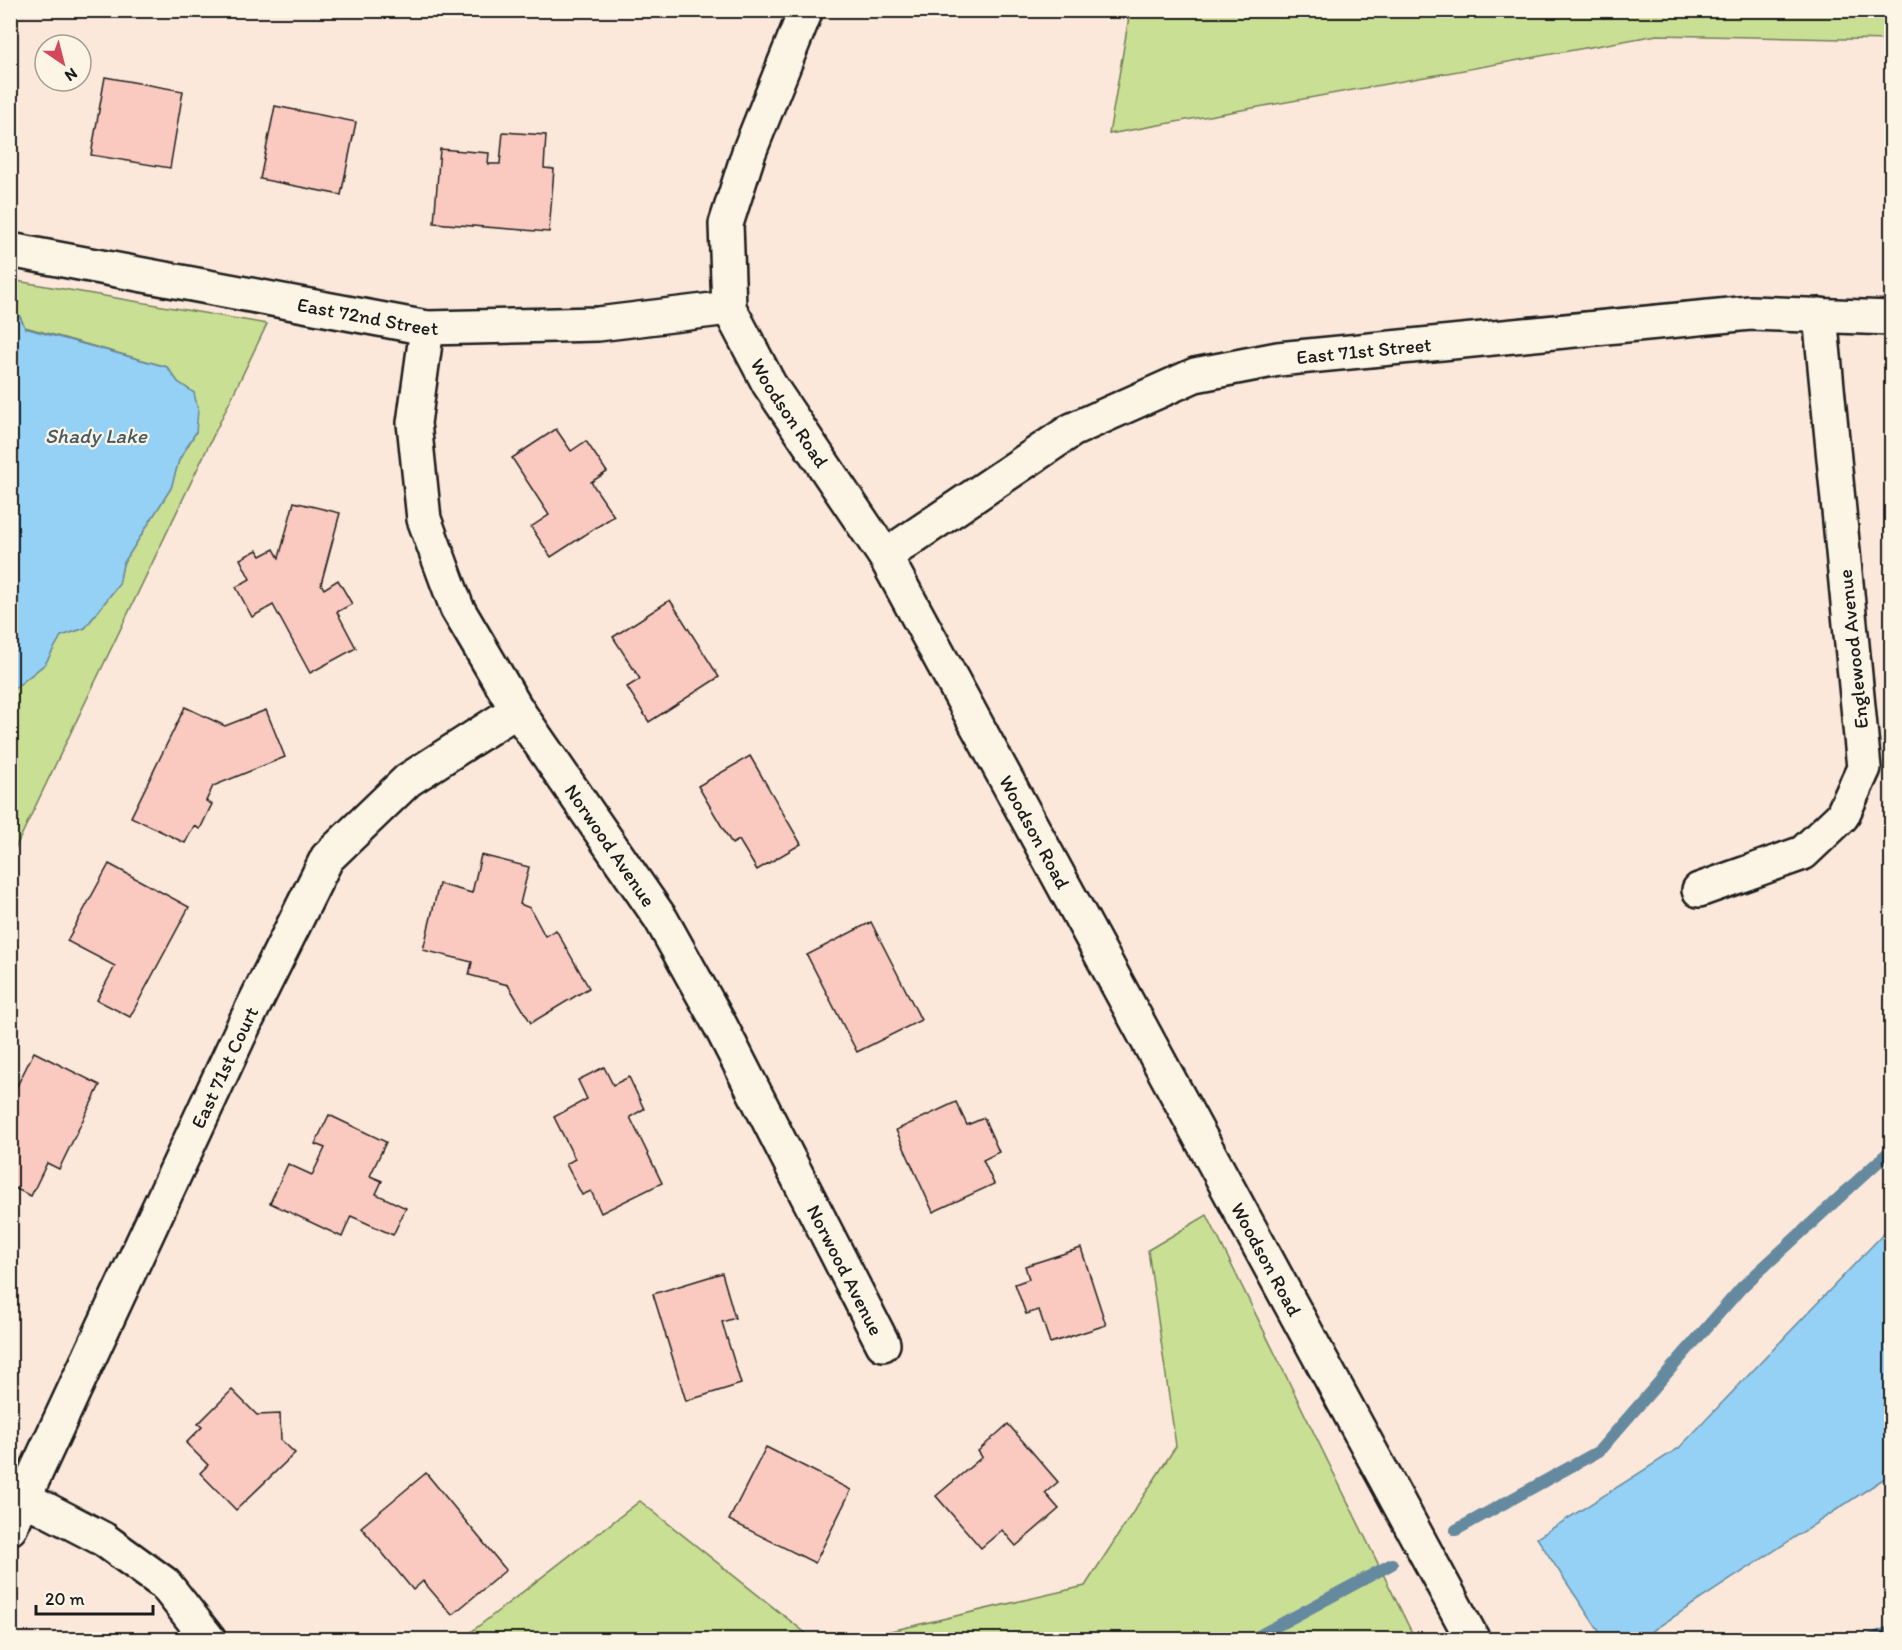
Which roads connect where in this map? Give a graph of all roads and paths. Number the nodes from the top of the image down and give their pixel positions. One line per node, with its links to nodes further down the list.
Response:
1 (806, 10): 3 (street, Woodson Road)
2 (10, 250): 6 (street, East 72nd Street)
3 (729, 308): 6 (street, East 72nd Street); 7 (street, Woodson Road)
4 (1820, 315): 5 (street, East 71st Street); 7 (street, East 71st Street); 9 (street, Englewood Avenue)
5 (1892, 318)
6 (427, 328): 8 (street, Norwood Avenue)
7 (885, 556): 14 (street, Woodson Road)
8 (517, 710): 10 (street, Norwood Avenue); 11 (street, East 71st Court)
9 (1699, 890)
10 (883, 1344)
11 (24, 1498): 12 (street, East 71st Court); 13 (street)
12 (10, 1528)
13 (209, 1640)
14 (1473, 1640)

